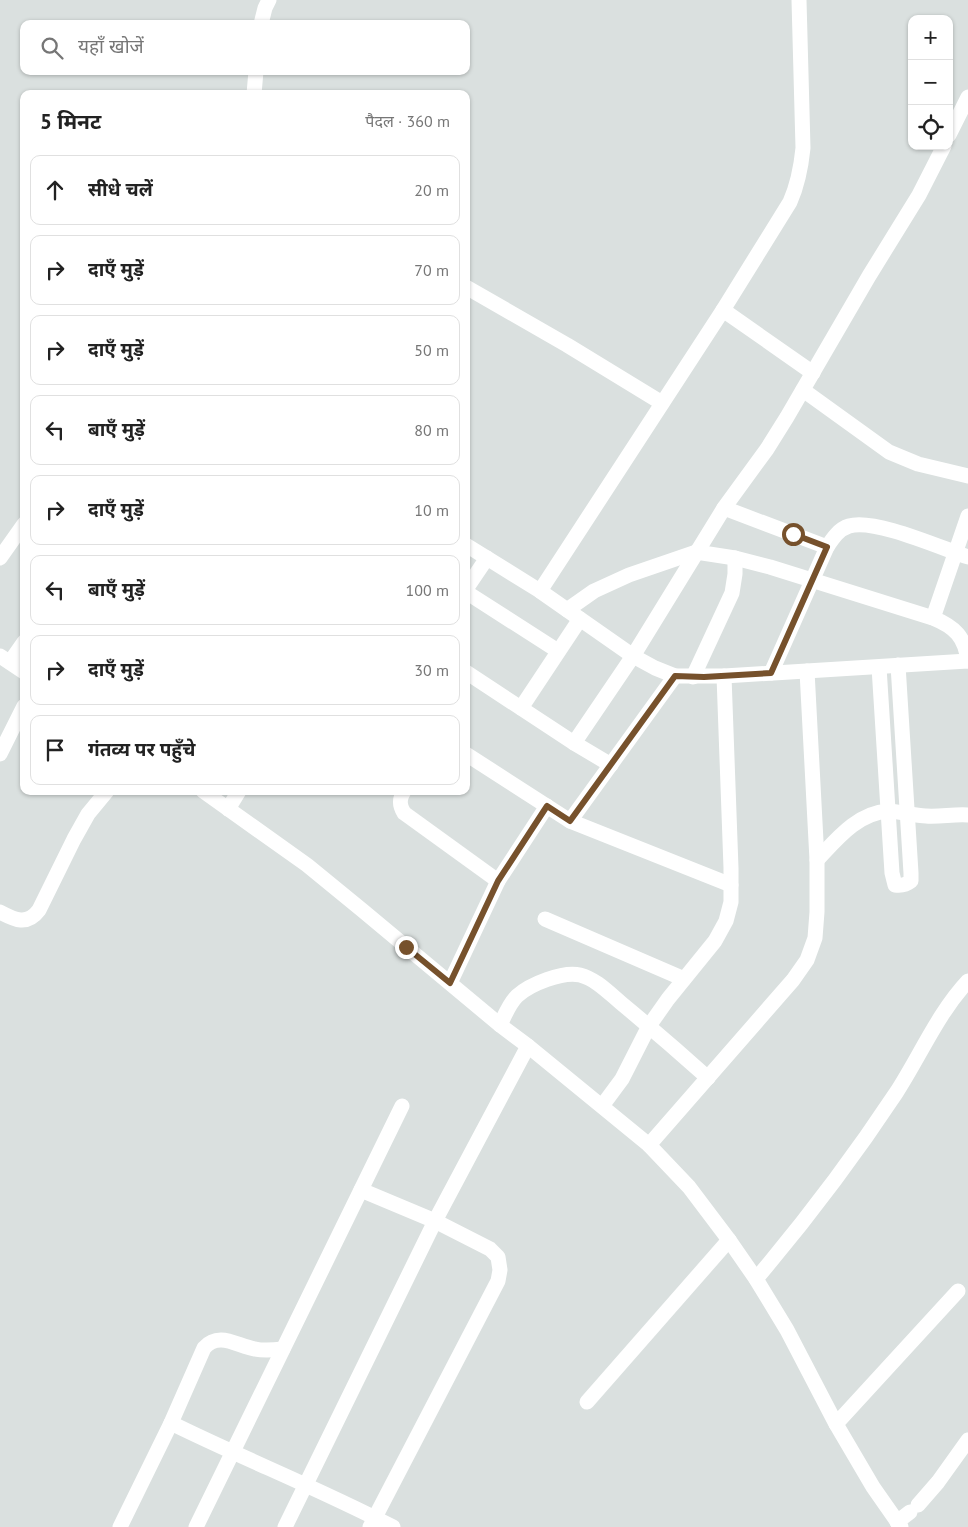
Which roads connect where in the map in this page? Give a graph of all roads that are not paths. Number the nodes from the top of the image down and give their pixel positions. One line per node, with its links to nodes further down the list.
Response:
1 (269, 0): 3 (street)
2 (800, 0): 10 (street)
3 (262, 20)
4 (256, 75): 5 (street)
5 (254, 90)
6 (968, 98): 7 (street)
7 (953, 127)
8 (942, 150): 11 (street)
9 (470, 289): 13 (street)
10 (723, 310): 11 (street); 13 (street)
11 (813, 373): 12 (street)
12 (803, 390): 14 (street); 15 (street)
13 (662, 403): 27 (street)
14 (968, 476)
15 (724, 508): 19 (street); 20 (street)
16 (968, 516): 21 (street)
17 (20, 530): 22 (street)
18 (470, 547): 23 (street)
19 (827, 547): 21 (street); 25 (street)
20 (696, 552): 24 (street); 29 (street); 34 (street)
21 (961, 554): 30 (street)
22 (0, 558)
23 (487, 558): 26 (street); 27 (street)
24 (735, 558): 25 (street); 45 (street)
25 (811, 581): 30 (street); 41 (street)
26 (470, 584)
27 (540, 591): 29 (street)
28 (470, 593): 33 (street)
29 (567, 610): 31 (street)
30 (933, 618): 36 (street)
31 (580, 619): 33 (street); 34 (street)
32 (20, 646): 35 (street)
33 (558, 652): 46 (street)
34 (633, 656): 43 (street); 48 (street)
35 (5, 659): 39 (street)
36 (968, 661): 37 (street)
37 (898, 666): 38 (street); 59 (street)
38 (879, 667): 40 (street); 58 (street)
39 (20, 669)
40 (807, 672): 41 (street); 62 (street)
41 (771, 673): 44 (street)
42 (470, 675): 46 (street)
43 (675, 676): 45 (street); 51 (street)
44 (724, 676): 45 (street); 64 (street)
45 (693, 677)
46 (521, 708): 48 (street)
47 (20, 714): 49 (street)
48 (574, 743): 51 (street)
49 (0, 754)
50 (470, 757): 56 (street)
51 (611, 765): 61 (street)
52 (104, 795): 65 (street)
53 (209, 795): 57 (street)
54 (237, 795): 57 (street)
55 (402, 795): 63 (street)
56 (547, 806): 61 (street); 63 (street)
57 (228, 809): 69 (street)
58 (888, 811): 59 (street); 59 (street); 62 (street)
59 (908, 815): 60 (street)
60 (968, 815)
61 (570, 821): 64 (street)
62 (817, 860): 73 (street)
63 (498, 881): 69 (street)
64 (731, 885): 67 (street)
65 (0, 912)
66 (545, 919): 67 (street)
67 (684, 979): 71 (street)
68 (968, 981): 80 (street)
69 (450, 983): 70 (street)
70 (500, 1025): 71 (street); 72 (street)
71 (649, 1026): 73 (street); 75 (street)
72 (528, 1046): 75 (street); 78 (street)
73 (708, 1078): 76 (street)
74 (402, 1106): 77 (street)
75 (602, 1106): 76 (street)
76 (648, 1145): 79 (street)
77 (361, 1190): 78 (street); 82 (street)
78 (435, 1221): 88 (street); 89 (street)
79 (729, 1240): 80 (street); 83 (street)
80 (756, 1279): 85 (street)
81 (958, 1290): 85 (street)
82 (283, 1348): 84 (street); 87 (street)
83 (586, 1402)
84 (171, 1423): 87 (street); 91 (street)
85 (836, 1424): 90 (street)
86 (968, 1440): 90 (street)
87 (232, 1453): 88 (street); 92 (street)
88 (306, 1486): 89 (street); 93 (street)
89 (373, 1522): 94 (street)
90 (899, 1524)
91 (120, 1527)
92 (196, 1527)
93 (286, 1527)
94 (393, 1527)

